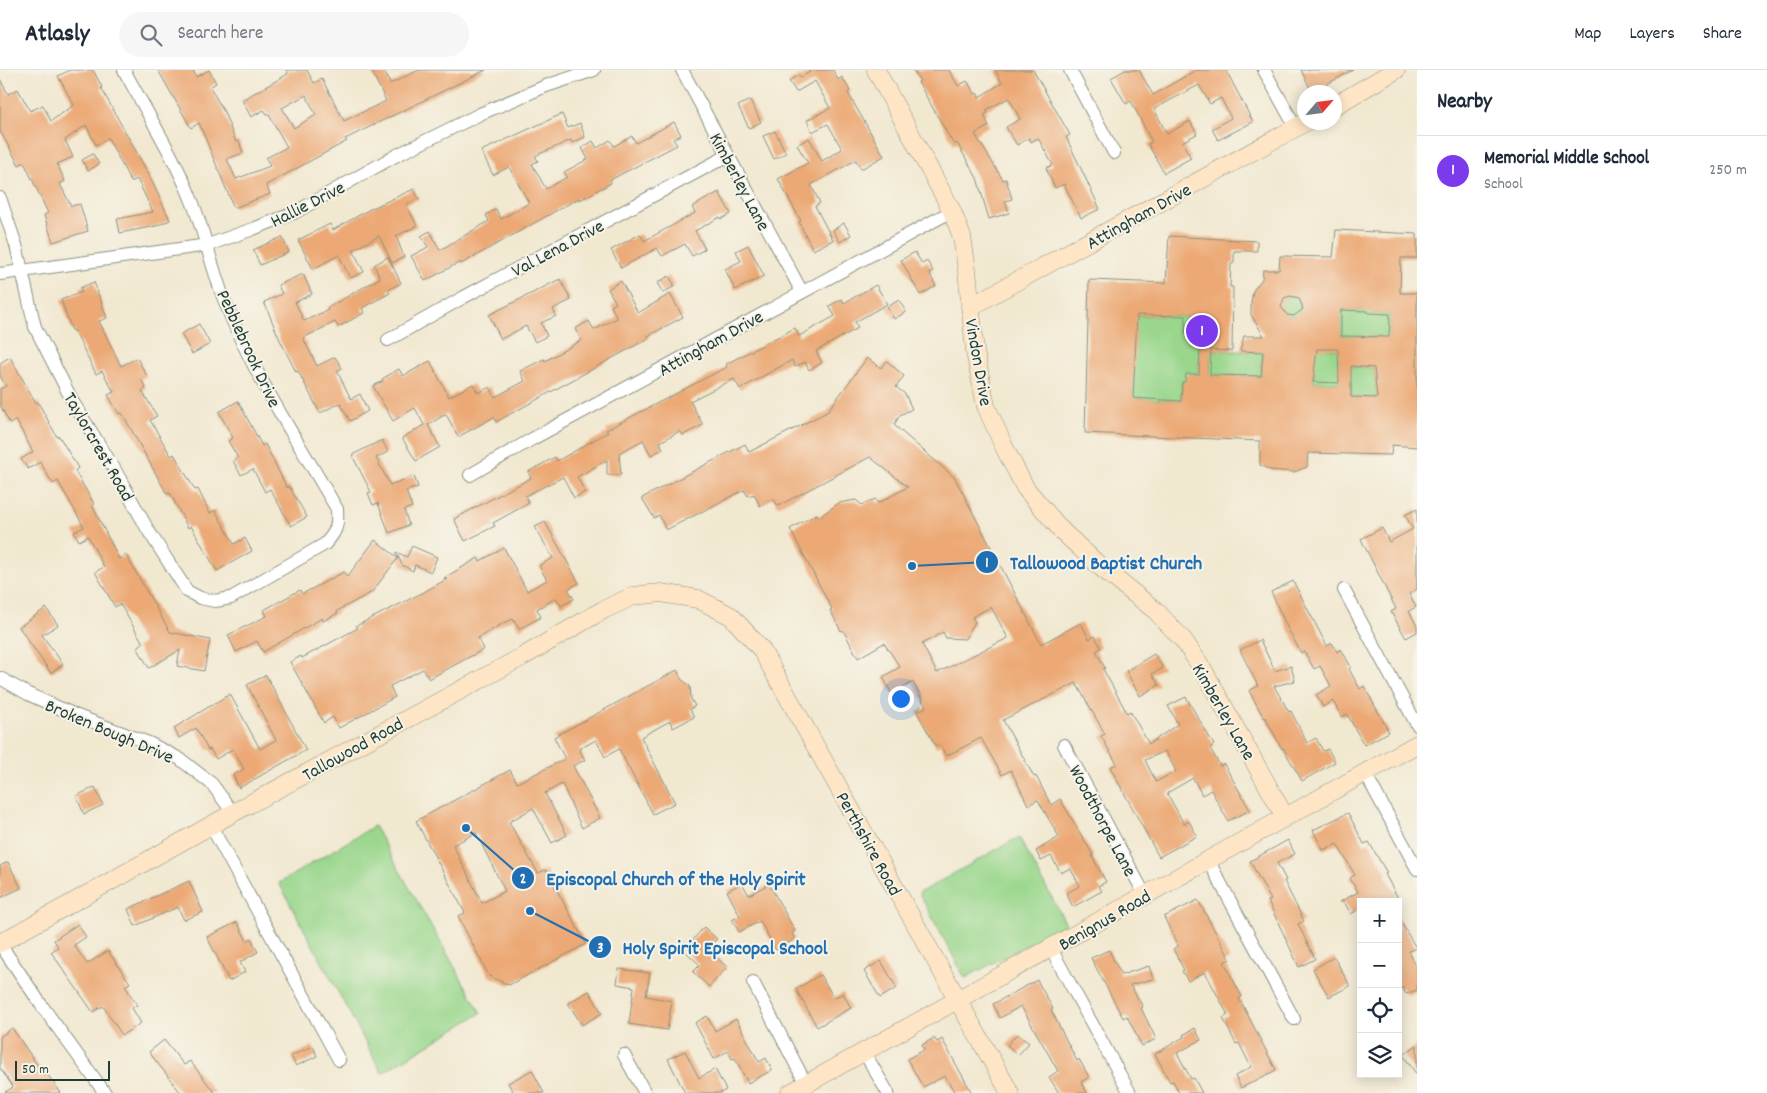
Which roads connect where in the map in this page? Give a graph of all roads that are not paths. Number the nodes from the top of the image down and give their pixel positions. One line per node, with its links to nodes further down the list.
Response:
1 (124, 70): 15 (street, Pebblebrook Drive)
2 (594, 70): 15 (street, Hallie Drive)
3 (682, 70): 12 (street, Kimberley Lane)
4 (876, 70): 14 (street, Vindon Drive)
5 (1070, 70): 11 (street)
6 (1264, 70): 9 (street)
7 (1396, 70): 8 (street)
8 (1342, 101)
9 (1297, 119)
10 (1297, 127): 19 (street, Attingham Drive)
11 (1114, 153)
12 (727, 156): 18 (street, Kimberley Lane); 20 (street, Val Lena Drive)
13 (0, 198): 16 (street, Taylorcrest Road)
14 (952, 211): 18 (street, Attingham Drive); 19 (street, Vindon Drive)
15 (208, 245): 16 (street, Hallie Drive); 22 (street, Pebblebrook Drive)
16 (22, 271): 17 (street, Hallie Drive); 22 (street, Taylorcrest Road)
17 (0, 274)
18 (802, 292): 21 (street, Attingham Drive)
19 (970, 307): 25 (street, Vindon Drive)
20 (388, 340)
21 (470, 475)
22 (277, 571)
23 (1344, 590): 27 (street)
24 (713, 606): 31 (street, Tallowood Road); 40 (street, Perthshire Road)
25 (1156, 611): 32 (street, Kimberley Lane)
26 (0, 678): 31 (street, Broken Bough Drive)
27 (1417, 725)
28 (1417, 744): 30 (street, Benignus Road)
29 (1064, 745): 36 (street, Woodthorpe Lane)
30 (1365, 773): 32 (street, Benignus Road); 35 (street)
31 (233, 813): 33 (street, Tallowood Road)
32 (1285, 817): 34 (street, Benignus Road)
33 (211, 826): 37 (street, Tallowood Road); 44 (street)
34 (1208, 860): 36 (street, Benignus Road); 41 (street)
35 (1417, 869)
36 (1145, 895): 38 (street, Benignus Road)
37 (0, 944): 46 (street)
38 (1051, 949): 40 (street, Benignus Road); 51 (street)
39 (753, 982): 45 (street)
40 (958, 1000): 42 (street, Benignus Road); 50 (street, Perthshire Road)
41 (1294, 1019)
42 (864, 1052): 45 (street, Benignus Road); 49 (street)
43 (624, 1055): 47 (street)
44 (339, 1060)
45 (806, 1084): 48 (street, Benignus Road)
46 (106, 1093)
47 (645, 1093)
48 (790, 1093)
49 (888, 1093)
50 (1010, 1093)
51 (1130, 1093)

